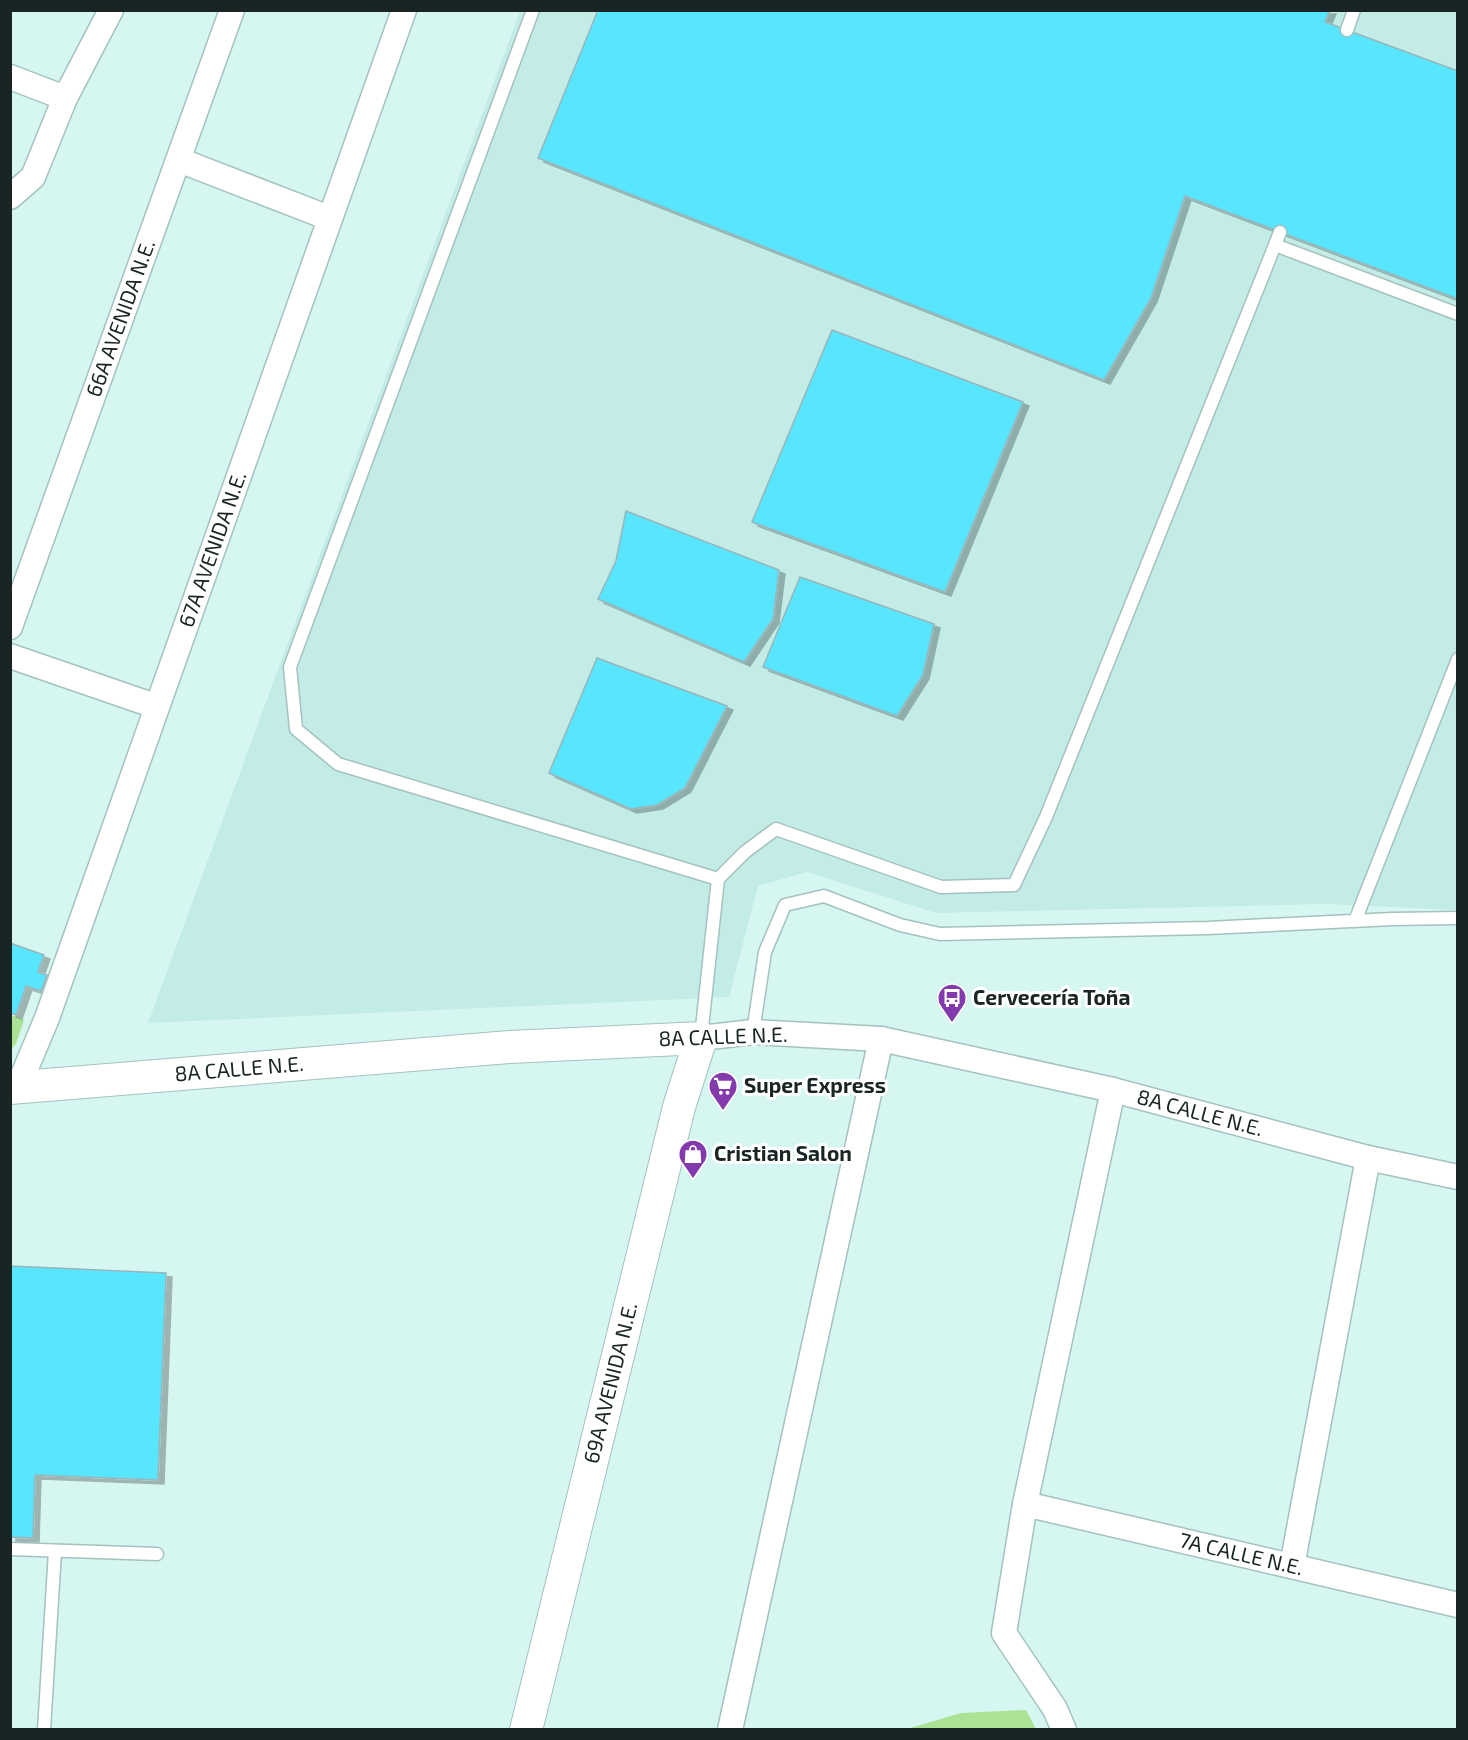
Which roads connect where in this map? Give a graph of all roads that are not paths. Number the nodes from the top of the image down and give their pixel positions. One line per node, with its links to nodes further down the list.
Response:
1 (111, 10): 8 (street)
2 (232, 10): 9 (street, 66A AVENIDA N.E.)
3 (404, 10): 11 (street, 67A AVENIDA N.E.)
4 (533, 10): 19 (lane)
5 (1354, 10): 6 (lane)
6 (1347, 30)
7 (10, 77): 8 (street)
8 (65, 98): 10 (street)
9 (179, 160): 11 (street); 15 (street, 66A AVENIDA N.E.)
10 (10, 197)
11 (329, 218): 18 (street, 67A AVENIDA N.E.)
12 (1280, 232): 13 (lane)
13 (1275, 245): 14 (lane); 19 (lane)
14 (1458, 314)
15 (10, 627)
16 (10, 656): 18 (street)
17 (1458, 659): 21 (lane)
18 (156, 706): 25 (street, 67A AVENIDA N.E.)
19 (718, 879): 23 (lane)
20 (1458, 918): 21 (lane)
21 (1355, 921): 22 (lane)
22 (753, 1032): 23 (street, 8A CALLE N.E.); 24 (street, 8A CALLE N.E.)
23 (701, 1038): 25 (street, 8A CALLE N.E.); 36 (street, 69A AVENIDA N.E.)
24 (880, 1039): 26 (street, 8A CALLE N.E.); 37 (street)
25 (14, 1088)
26 (1113, 1090): 27 (street, 8A CALLE N.E.); 29 (street)
27 (1368, 1158): 28 (street, 8A CALLE N.E.); 33 (street)
28 (1458, 1177)
29 (1025, 1504): 33 (street, 7A CALLE N.E.); 38 (street)
30 (10, 1549): 31 (lane)
31 (55, 1551): 32 (lane); 35 (lane)
32 (157, 1554)
33 (1292, 1566): 34 (street, 7A CALLE N.E.)
34 (1458, 1605)
35 (44, 1730)
36 (526, 1730)
37 (730, 1730)
38 (1064, 1730)

